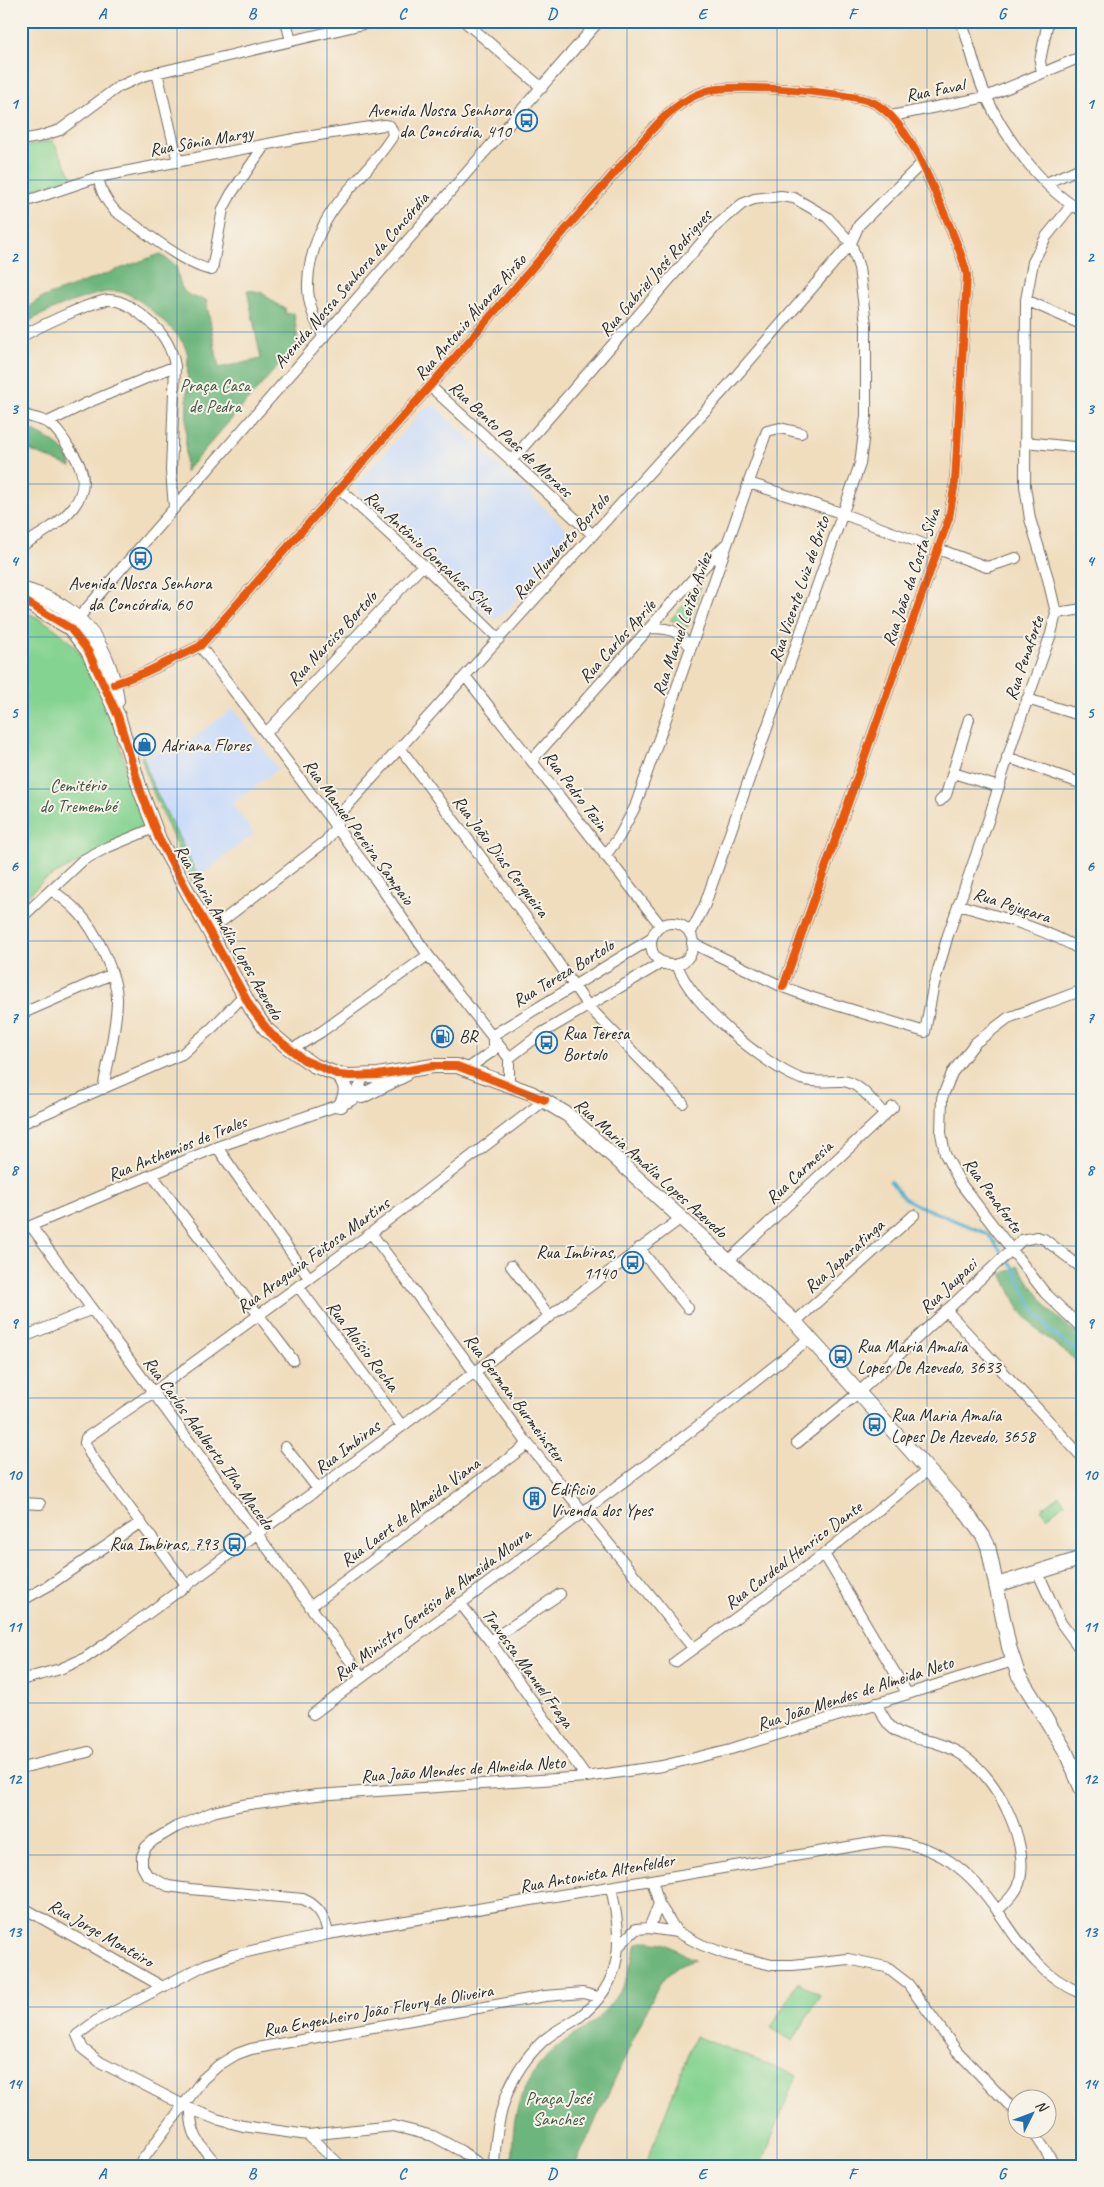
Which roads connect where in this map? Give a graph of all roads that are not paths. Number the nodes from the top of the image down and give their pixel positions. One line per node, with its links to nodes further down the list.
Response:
1 (286, 21): 7 (street)
2 (376, 21): 7 (street)
3 (464, 21): 11 (street)
4 (599, 21): 11 (street, Avenida Nossa Senhora da Concórdia)
5 (961, 21): 12 (street)
6 (1048, 21): 10 (street)
7 (291, 41): 9 (street)
8 (1083, 56): 10 (street, Rua Faval)
9 (157, 72): 14 (street); 16 (street)
10 (1042, 73): 12 (street, Rua Faval)
11 (542, 88): 28 (street, Avenida Nossa Senhora da Concórdia)
12 (986, 97): 13 (street, Rua Faval); 20 (street)
13 (891, 116): 17 (street, Rua João da Costa Silva); 30 (street, Rua Antonio Álvarez Airão)
14 (21, 140)
15 (264, 146): 16 (street, Rua Sônia Margy); 19 (street); 28 (street, Rua Sônia Margy)
16 (178, 162): 19 (street, Rua Sônia Margy)
17 (921, 164): 24 (street, Rua Humberto Bortolo); 45 (street, Rua João da Costa Silva)
18 (1083, 167): 20 (street)
19 (98, 177): 21 (street, Rua Sônia Margy)
20 (1046, 183): 22 (street)
21 (21, 203)
22 (1071, 206): 23 (street); 25 (street, Rua Penaforte)
23 (1083, 212)
24 (851, 243): 36 (street, Rua Gabriel José Rodrigues); 40 (street, Rua Vicente Luiz de Brito); 41 (street, Rua Humberto Bortolo)
25 (1026, 300): 26 (street); 34 (street, Rua Penaforte)
26 (1083, 325)
27 (21, 337): 29 (street)
28 (324, 337): 39 (street, Avenida Nossa Senhora da Concórdia)
29 (175, 366): 32 (street); 39 (street)
30 (430, 386): 36 (street, Rua Bento Paes de Moraes); 38 (street, Rua Antonio Álvarez Airão)
31 (21, 413): 32 (street)
32 (48, 422): 44 (street)
33 (802, 433): 37 (street, Rua Manuel Leitão Avilez)
34 (1025, 442): 35 (street); 51 (street, Rua Penaforte)
35 (1083, 448)
36 (511, 461): 41 (street, Rua Bento Paes de Moraes)
37 (750, 483): 40 (street); 42 (street, Rua Manuel Leitão Avilez)
38 (339, 488): 47 (street, Rua Antônio Gonçalves Silva); 55 (street, Rua Antonio Álvarez Airão)
39 (174, 507): 52 (street, Avenida Nossa Senhora da Concórdia)
40 (843, 514): 43 (street); 79 (street, Rua Vicente Luiz de Brito)
41 (593, 536): 54 (street, Rua Humberto Bortolo)
42 (727, 543): 53 (street, Rua Carlos Aprile); 56 (street, Rua Manuel Leitão Avilez)
43 (921, 543)
44 (21, 546)
45 (938, 549): 46 (street); 87 (street, Rua João da Costa Silva)
46 (1016, 558)
47 (423, 565): 54 (street, Rua Antônio Gonçalves Silva); 63 (street, Rua Narciso Bortolo)
48 (21, 590): 52 (main road, Rua Maria Amália Lopes Azevedo)
49 (21, 598): 52 (main road, Rua Maria Amália Lopes Azevedo)
50 (1083, 609): 51 (street)
51 (1056, 614): 59 (street, Rua Penaforte)
52 (74, 623): 58 (main road, Rua Maria Amália Lopes Azevedo); 60 (main road, Rua Maria Amália Lopes Azevedo)
53 (651, 628): 56 (street); 66 (street, Rua Carlos Aprile)
54 (499, 639): 57 (street, Rua Humberto Bortolo)
55 (200, 646): 58 (street, Rua Antonio Álvarez Airão); 63 (street, Rua Manuel Pereira Sampaio)
56 (691, 647): 73 (street, Rua Manuel Leitão Avilez)
57 (466, 676): 64 (street, Rua Humberto Bortolo); 66 (street, Rua Pedro Tezin)
58 (114, 684): 60 (main road, Rua Maria Amália Lopes Azevedo)
59 (1027, 699): 61 (street); 65 (street, Rua Penaforte)
60 (118, 716): 72 (main road, Rua Maria Amália Lopes Azevedo)
61 (1083, 716)
62 (969, 719): 67 (street)
63 (266, 734): 71 (street, Rua Manuel Pereira Sampaio)
64 (400, 748): 71 (street, Rua Humberto Bortolo); 86 (street, Rua João Dias Cerqueira)
65 (1007, 758): 68 (street); 69 (street, Rua Penaforte)
66 (532, 760): 73 (street, Rua Pedro Tezin)
67 (953, 773): 69 (street); 70 (street)
68 (1083, 784)
69 (999, 787): 75 (street, Rua Penaforte)
70 (940, 801)
71 (336, 827): 78 (street, Rua Humberto Bortolo); 82 (street, Rua Manuel Pereira Sampaio)
72 (154, 828): 74 (street); 78 (main road, Rua Maria Amália Lopes Azevedo)
73 (605, 856): 77 (street, Rua Pedro Tezin)
74 (52, 890): 76 (street); 85 (street)
75 (958, 905): 81 (street, Rua Pejuçara); 87 (street, Rua Penaforte)
76 (21, 918)
77 (661, 926): 79 (street); 80 (street)
78 (209, 931): 89 (main road, Rua Maria Amália Lopes Azevedo)
79 (691, 938): 84 (street); 87 (street)
80 (651, 939): 83 (street); 86 (street, Rua Tereza Bortolo)
81 (1083, 951)
82 (428, 955): 92 (street, Rua Manuel Pereira Sampaio); 93 (street)
83 (663, 962): 84 (street); 90 (street)
84 (677, 964): 107 (street)
85 (112, 974): 91 (street); 101 (street)
86 (574, 985): 90 (street, Rua João Dias Cerqueira); 92 (street, Rua Tereza Bortolo)
87 (783, 987)
88 (1083, 990): 116 (street, Rua Penaforte)
89 (244, 995): 93 (main road, Rua Maria Amália Lopes Azevedo); 101 (street)
90 (588, 1006): 94 (street); 104 (street, Rua João Dias Cerqueira)
91 (21, 1014)
92 (493, 1036): 94 (street, Rua Manuel Pereira Sampaio); 96 (street)
93 (291, 1050): 97 (main road, Rua Maria Amália Lopes Azevedo)
94 (509, 1058): 100 (street)
95 (420, 1068): 96 (main road, Rua Maria Amália Lopes Azevedo); 98 (main road, Rua Maria Amália Lopes Azevedo); 102 (main road)
96 (467, 1069): 100 (main road, Rua Maria Amália Lopes Azevedo)
97 (339, 1075): 99 (main road, Rua Maria Amália Lopes Azevedo); 105 (main road)
98 (378, 1075): 99 (main road, Rua Maria Amália Lopes Azevedo); 102 (street, Rua Anthemios de Trales)
99 (363, 1076): 105 (street)
100 (509, 1084): 103 (main road, Rua Maria Amália Lopes Azevedo)
101 (103, 1089): 108 (street)
102 (362, 1096): 105 (street, Rua Anthemios de Trales)
103 (545, 1100): 112 (main road, Rua Maria Amália Lopes Azevedo); 114 (street, Rua Araguaia Feitosa Martins)
104 (683, 1103)
105 (345, 1104): 109 (street, Rua Anthemios de Trales)
106 (893, 1107): 107 (street, Rua Carmesia)
107 (884, 1114): 117 (street, Rua Carmesia)
108 (21, 1124)
109 (217, 1147): 110 (street, Rua Anthemios de Trales); 120 (street)
110 (152, 1175): 113 (street, Rua Anthemios de Trales); 125 (street)
111 (914, 1214): 127 (street, Rua Japaratinga)
112 (680, 1219): 115 (street, Rua Imbiras); 117 (main road, Rua Maria Amália Lopes Azevedo)
113 (26, 1228): 123 (street, Rua Carlos Adalberto Ilha Macedo)
114 (371, 1233): 120 (street, Rua Araguaia Feitosa Martins); 132 (street, Rua German Burmeinster)
115 (639, 1248): 122 (street); 126 (street, Rua Imbiras)
116 (1005, 1255): 119 (street, Rua Jaupaci); 124 (street, Rua Jaupaci); 128 (street, Rua Penaforte)
117 (728, 1261): 127 (main road, Rua Maria Amália Lopes Azevedo)
118 (511, 1266): 126 (street)
119 (1083, 1269)
120 (309, 1278): 121 (street, Rua Araguaia Feitosa Martins)
121 (298, 1286): 125 (street, Rua Araguaia Feitosa Martins); 135 (street, Rua Aloísio Rocha)
122 (688, 1308)
123 (90, 1310): 129 (street); 133 (street, Rua Carlos Adalberto Ilha Macedo)
124 (946, 1310): 134 (street, Rua Jaupaci); 139 (street)
125 (258, 1316): 131 (street); 133 (street, Rua Araguaia Feitosa Martins)
126 (550, 1316): 132 (street, Rua Imbiras)
127 (796, 1322): 130 (main road, Rua Maria Amália Lopes Azevedo)
128 (1083, 1328)
129 (21, 1338)
130 (810, 1338): 134 (main road, Rua Maria Amália Lopes Azevedo); 144 (street, Rua Ministro Genésio de Almeida Moura)
131 (293, 1360)
132 (475, 1371): 135 (street, Rua Imbiras); 137 (street, Rua German Burmeinster)
133 (152, 1393): 145 (street, Rua Araguaia Feitosa Martins); 146 (street, Rua Carlos Adalberto Ilha Macedo)
134 (858, 1393): 136 (street, Rua Jaupaci); 140 (main road, Rua Maria Amália Lopes Azevedo)
135 (402, 1426): 141 (street, Rua Imbiras)
136 (797, 1443)
137 (528, 1444): 144 (street, Rua German Burmeinster); 155 (street, Rua Laert de Almeida Viana)
138 (285, 1447): 141 (street)
139 (1083, 1458)
140 (928, 1470): 147 (street, Rua Cardeal Henrico Dante); 150 (main road, Rua Maria Amália Lopes Azevedo)
141 (318, 1489): 146 (street, Rua Imbiras)
142 (21, 1503): 143 (street)
143 (40, 1504)
144 (583, 1513): 154 (street, Rua Ministro Genésio de Almeida Moura); 158 (street, Rua German Burmeinster)
145 (141, 1522): 151 (street); 153 (street)
146 (256, 1534): 151 (street, Rua Imbiras); 155 (street, Rua Carlos Adalberto Ilha Macedo)
147 (824, 1554): 158 (street, Rua Cardeal Henrico Dante); 164 (street)
148 (1083, 1558): 149 (main road)
149 (1038, 1573): 150 (main road); 157 (street)
150 (997, 1585): 160 (main road, Rua Maria Amália Lopes Azevedo)
151 (187, 1586): 163 (street, Rua Imbiras)
152 (560, 1594): 156 (street)
153 (21, 1601)
154 (460, 1603): 156 (street, Travessa Manuel Fraga); 162 (street, Rua Ministro Genésio de Almeida Moura)
155 (310, 1607): 162 (street, Rua Carlos Adalberto Ilha Macedo)
156 (490, 1641): 169 (street, Travessa Manuel Fraga)
157 (1078, 1642): 159 (street)
158 (694, 1649): 161 (street, Rua Cardeal Henrico Dante)
159 (1083, 1653)
160 (1013, 1661): 164 (street, Rua João Mendes de Almeida Neto); 170 (main road, Rua Maria Amália Lopes Azevedo)
161 (675, 1662)
162 (362, 1677): 166 (street, Rua Ministro Genésio de Almeida Moura)
163 (21, 1680)
164 (907, 1692): 165 (street, Rua João Mendes de Almeida Neto)
165 (876, 1703): 169 (street, Rua João Mendes de Almeida Neto); 175 (street)
166 (313, 1714)
167 (88, 1752): 168 (street)
168 (21, 1768)
169 (586, 1777): 180 (street, Rua João Mendes de Almeida Neto)
170 (1083, 1792)
171 (652, 1880): 172 (street, Rua Antonieta Altenfelder); 173 (street); 175 (street, Rua Antonieta Altenfelder)
172 (611, 1887): 176 (street); 180 (street, Rua Antonieta Altenfelder)
173 (659, 1904): 177 (street); 179 (street)
174 (22, 1907): 182 (street, Rua Jorge Monteiro)
175 (998, 1910): 183 (street, Rua Antonieta Altenfelder)
176 (618, 1920): 178 (street); 181 (street)
177 (648, 1928): 178 (street); 179 (street)
178 (636, 1930): 181 (street)
179 (677, 1932): 185 (street)
180 (328, 1934): 182 (street, Rua Antonieta Altenfelder)
181 (619, 1946): 184 (street)
182 (163, 1987): 186 (street, Rua Antonieta Altenfelder)
183 (1083, 1994)
184 (598, 1997): 186 (street, Rua Engenheiro João Fleury de Oliveira); 193 (street)
185 (1006, 2102)
186 (188, 2107): 187 (street); 189 (street, Rua Engenheiro João Fleury de Oliveira); 190 (street)
187 (308, 2135): 191 (street); 192 (street)
188 (1039, 2140): 194 (street)
189 (138, 2166)
190 (218, 2166)
191 (341, 2166)
192 (482, 2166)
193 (494, 2166)
194 (1056, 2166)

